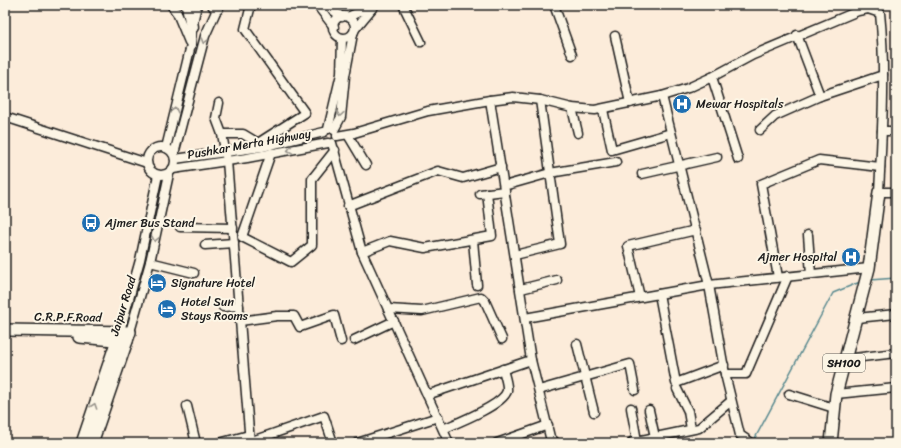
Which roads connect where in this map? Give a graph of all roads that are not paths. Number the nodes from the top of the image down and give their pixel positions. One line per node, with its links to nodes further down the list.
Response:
1 (171, 5): 20 (street)
2 (188, 5): 14 (highway)
3 (197, 5): 14 (street)
4 (251, 5): 39 (street)
5 (317, 5): 13 (street)
6 (326, 5): 12 (street)
7 (375, 5): 12 (street); 15 (street)
8 (403, 5): 19 (street)
9 (554, 5): 21 (street)
10 (216, 6): 44 (street, one-way to 44)
11 (880, 9): 16 (street); 22 (street)
12 (345, 17): 13 (street); 15 (street)
13 (334, 27): 18 (street)
14 (192, 28): 20 (street)
15 (354, 32): 18 (street); 41 (street, one-way to 41)
16 (796, 35): 23 (street); 25 (street)
17 (615, 36): 29 (street)
18 (342, 38): 41 (street)
19 (421, 42)
20 (191, 45): 42 (street, one-way to 20)
21 (572, 55)
22 (883, 75): 25 (street); 36 (street)
23 (712, 77): 24 (street); 47 (street)
24 (662, 96): 29 (street); 38 (street)
25 (820, 96): 34 (street)
26 (490, 100): 27 (street); 33 (street); 52 (street)
27 (540, 100): 30 (street); 55 (street)
28 (219, 103): 39 (street)
29 (630, 103): 31 (street)
30 (572, 108): 31 (street); 37 (street)
31 (603, 110): 38 (street)
32 (5, 117): 49 (street)
33 (371, 128): 40 (street, Pushkar Merta Highway); 41 (street, Pushkar Merta Highway)
34 (760, 130)
35 (896, 130): 36 (street)
36 (882, 131): 53 (street)
37 (578, 133)
38 (671, 133): 51 (street)
39 (222, 134): 45 (street)
40 (348, 135): 41 (street, Pushkar Merta Highway); 50 (street)
41 (332, 137): 43 (street, Pushkar Merta Highway, one-way to 43); 43 (street); 45 (street, Pushkar Merta Highway); 61 (street)
42 (166, 148): 44 (street); 49 (street)
43 (271, 153): 45 (street, Pushkar Merta Highway)
44 (175, 157): 45 (street, Pushkar Merta Highway); 54 (street)
45 (227, 157): 54 (street, Pushkar Merta Highway); 63 (street)
46 (717, 157): 51 (street)
47 (738, 159)
48 (616, 162): 55 (street)
49 (147, 163): 57 (street)
50 (366, 165)
51 (680, 166): 56 (street); 64 (street)
52 (501, 167): 58 (street); 61 (street)
53 (880, 167): 59 (street); 76 (street)
54 (171, 171): 57 (street); 71 (street, Jaipur Road, one-way to 71)
55 (550, 173): 58 (street); 70 (street)
56 (642, 174)
57 (158, 175): 92 (street, Jaipur Road)
58 (504, 189): 66 (street); 70 (street)
59 (878, 192): 60 (street); 74 (main road, SH100)
60 (896, 192)
61 (348, 206): 69 (street)
62 (180, 227): 63 (street)
63 (233, 228): 67 (street)
64 (696, 230): 79 (street); 82 (street)
65 (808, 235): 73 (street)
66 (473, 240): 69 (street); 78 (street)
67 (234, 243): 68 (street); 83 (street)
68 (205, 245)
69 (362, 252): 85 (street)
70 (515, 256): 80 (street)
71 (150, 262): 72 (street); 92 (street, Jaipur Road)
72 (194, 273)
73 (811, 274): 74 (street); 75 (street)
74 (867, 275): 88 (main road, SH100)
75 (788, 276): 76 (street); 102 (street)
76 (778, 277): 79 (street)
77 (557, 280): 80 (street)
78 (477, 285)
79 (709, 285): 81 (street); 100 (street)
80 (521, 289): 87 (street)
81 (659, 294): 82 (street); 100 (street)
82 (640, 297): 87 (street)
83 (239, 306): 84 (street); 89 (street)
84 (223, 307)
85 (388, 309): 90 (street); 93 (street)
86 (896, 314): 88 (street)
87 (525, 318): 99 (street)
88 (857, 318): 98 (main road, SH100)
89 (240, 321): 95 (street); 123 (street)
90 (394, 321): 94 (street); 108 (street)
91 (8, 332): 92 (main road, C.R.P.F.Road)
92 (123, 336): 125 (main road, Jaipur Road, one-way to 92); 126 (main road, Jaipur Road)
93 (502, 339)
94 (354, 340)
95 (341, 342)
96 (576, 344): 103 (street)
97 (896, 353): 98 (street)
98 (845, 359): 110 (main road, SH100)
99 (531, 360): 101 (street); 106 (street)
100 (724, 366): 102 (street)
101 (502, 369): 108 (street); 119 (street)
102 (725, 374): 111 (street)
103 (585, 377): 106 (street); 107 (street); 116 (street)
104 (896, 388): 110 (street)
105 (677, 389): 120 (street)
106 (539, 390): 118 (street)
107 (635, 390)
108 (427, 394): 117 (street)
109 (789, 394): 114 (street)
110 (836, 394): 114 (main road, SH100)
111 (731, 401): 120 (street); 134 (street)
112 (187, 406): 127 (street)
113 (631, 408): 124 (street)
114 (834, 408): 135 (main road, SH100)
115 (649, 410): 122 (street)
116 (594, 412)
117 (438, 417): 119 (street); 130 (street)
118 (548, 425): 132 (street); 133 (street)
119 (443, 429): 131 (street)
120 (692, 429): 122 (street)
121 (748, 433): 134 (street)
122 (654, 437): 124 (street)
123 (249, 440): 128 (street); 129 (street)
124 (635, 442)
125 (82, 443)
126 (92, 443)
127 (196, 443)
128 (219, 443)
129 (333, 443)
130 (357, 443)
131 (450, 443)
132 (497, 443)
133 (556, 443)
134 (752, 443)
135 (831, 443)

